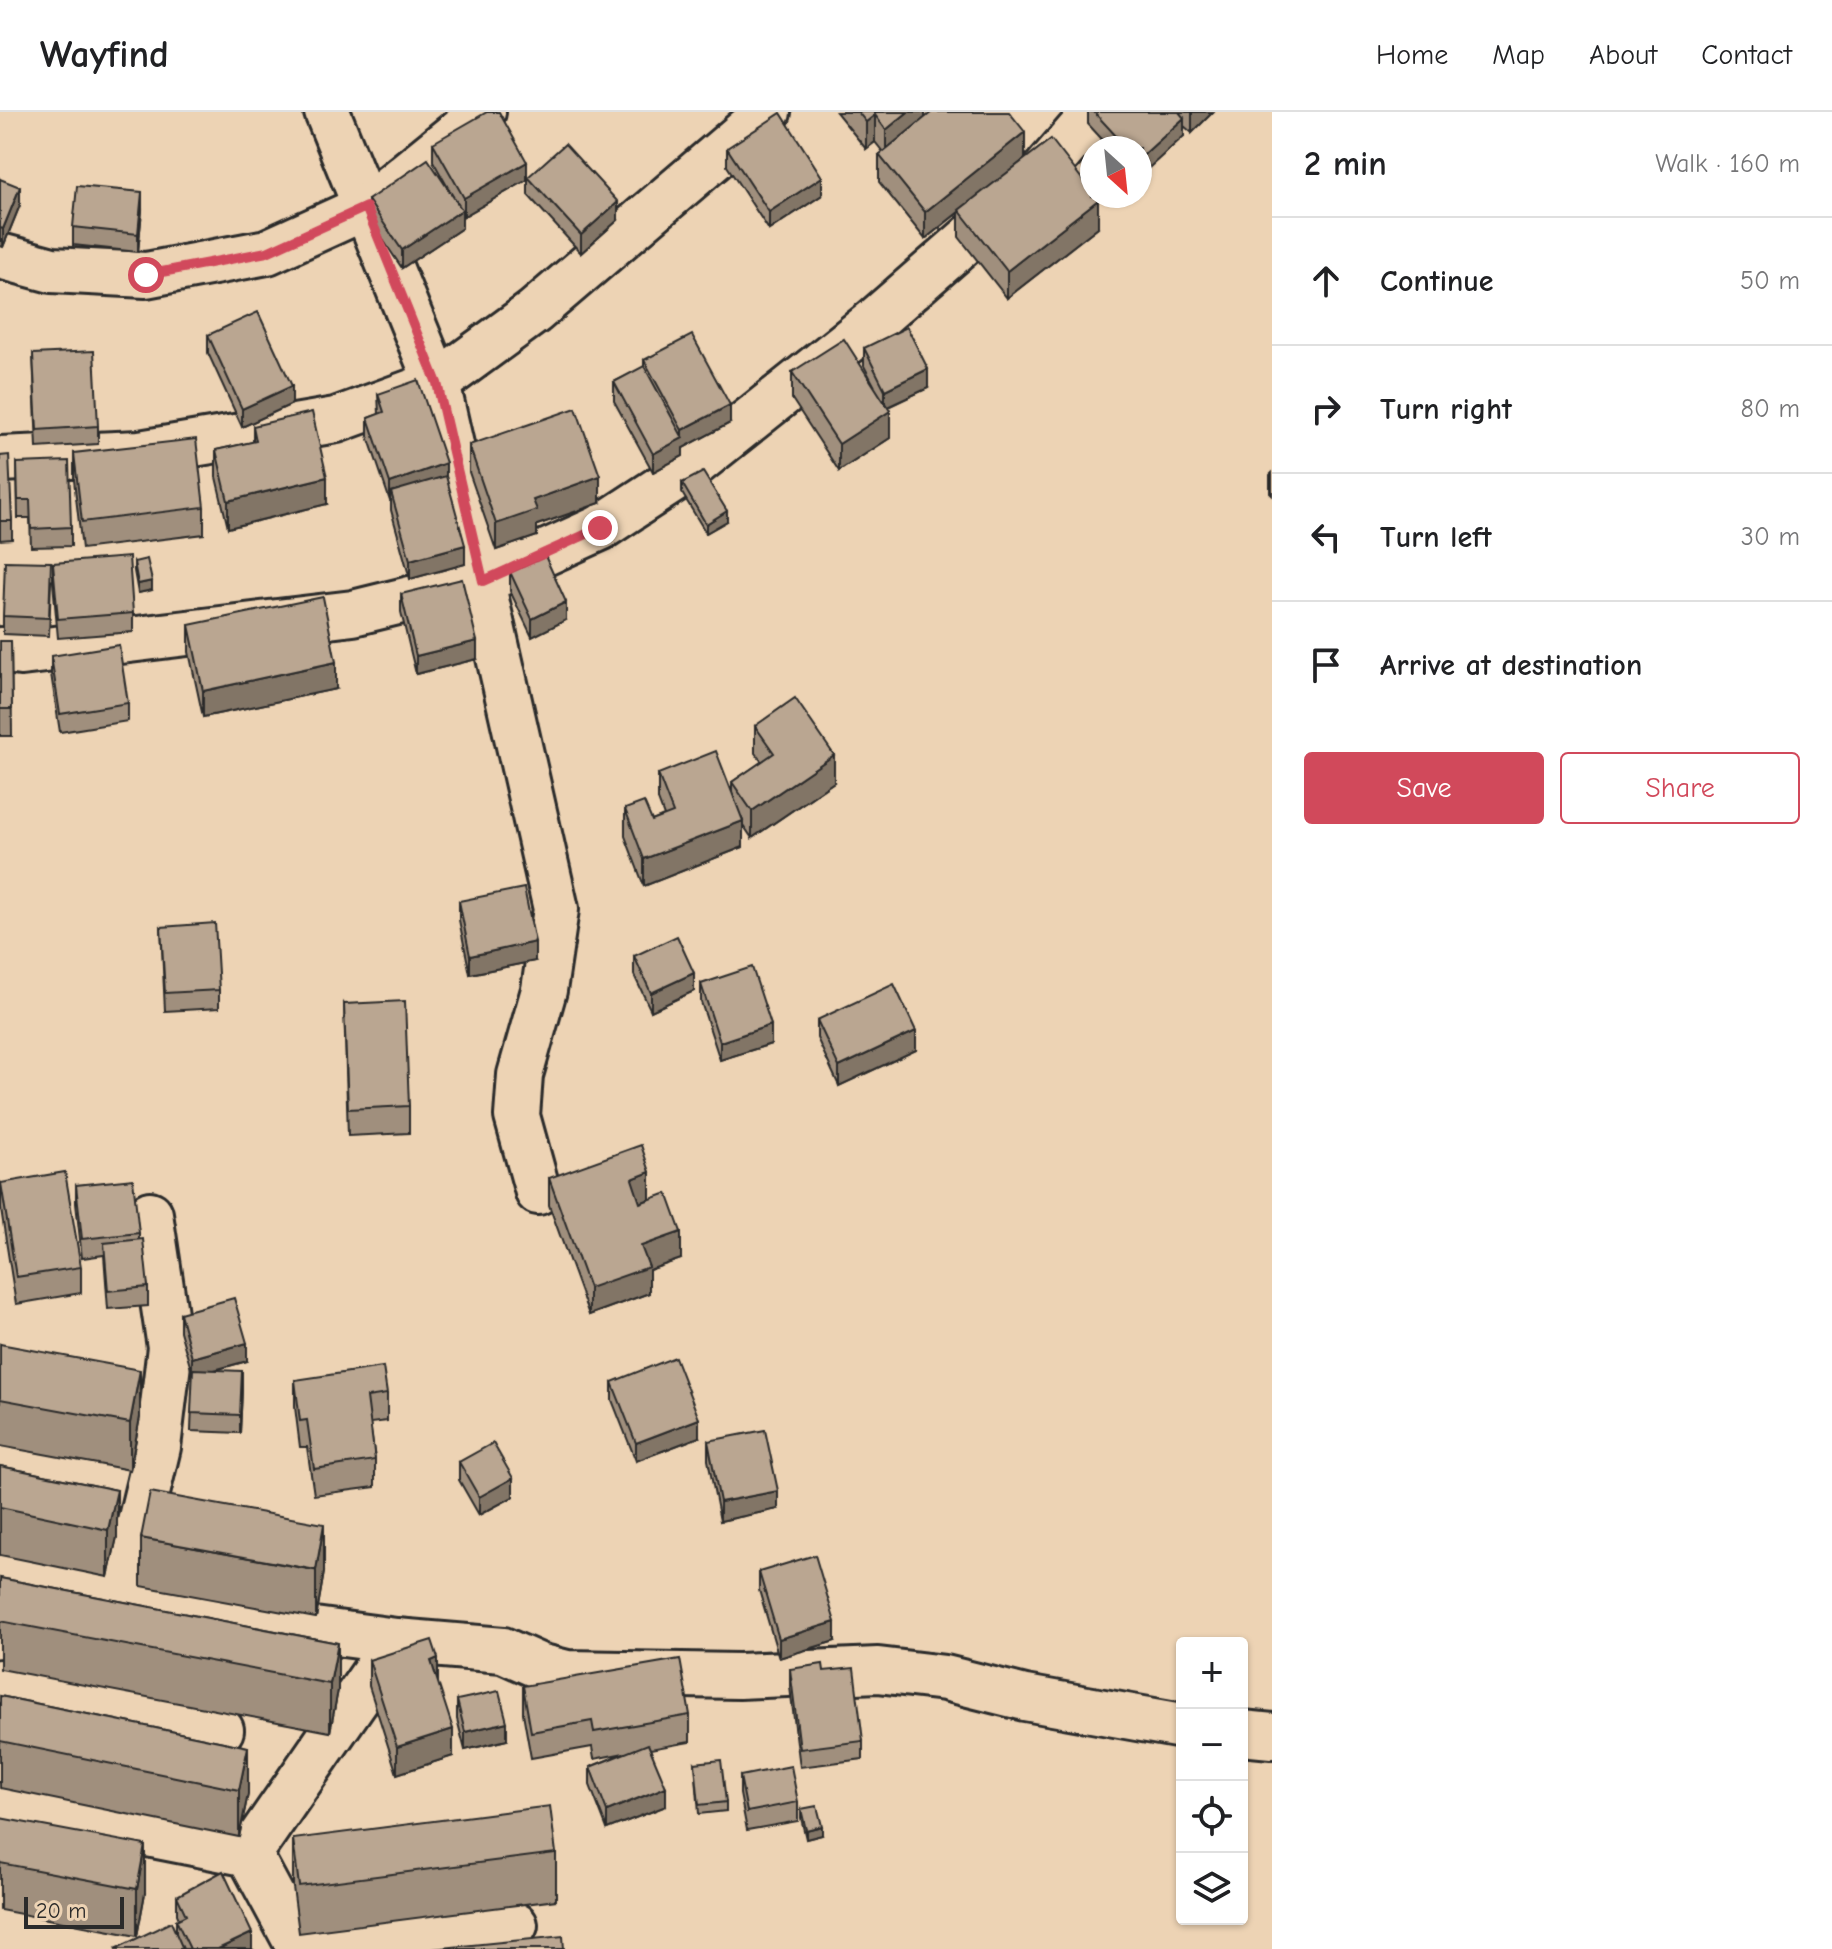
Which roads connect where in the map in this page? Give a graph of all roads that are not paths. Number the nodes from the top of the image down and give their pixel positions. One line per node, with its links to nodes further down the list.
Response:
1 (327, 112): 5 (street)
2 (483, 112): 5 (street)
3 (768, 112): 7 (street)
4 (1095, 112): 9 (street)
5 (366, 207): 6 (street); 7 (street)
6 (0, 256)
7 (437, 383): 8 (street); 9 (street)
8 (0, 459)
9 (483, 581): 10 (street); 11 (street)
10 (0, 650)
11 (538, 1192)
12 (150, 1214): 14 (street)
13 (0, 1574): 14 (street)
14 (122, 1598): 15 (street)
15 (396, 1641): 17 (street); 22 (street)
16 (0, 1682): 18 (street)
17 (1176, 1725)
18 (221, 1730)
19 (1248, 1734): 20 (street)
20 (1272, 1736)
21 (0, 1805): 22 (street)
22 (249, 1854): 23 (street)
23 (515, 1925)

